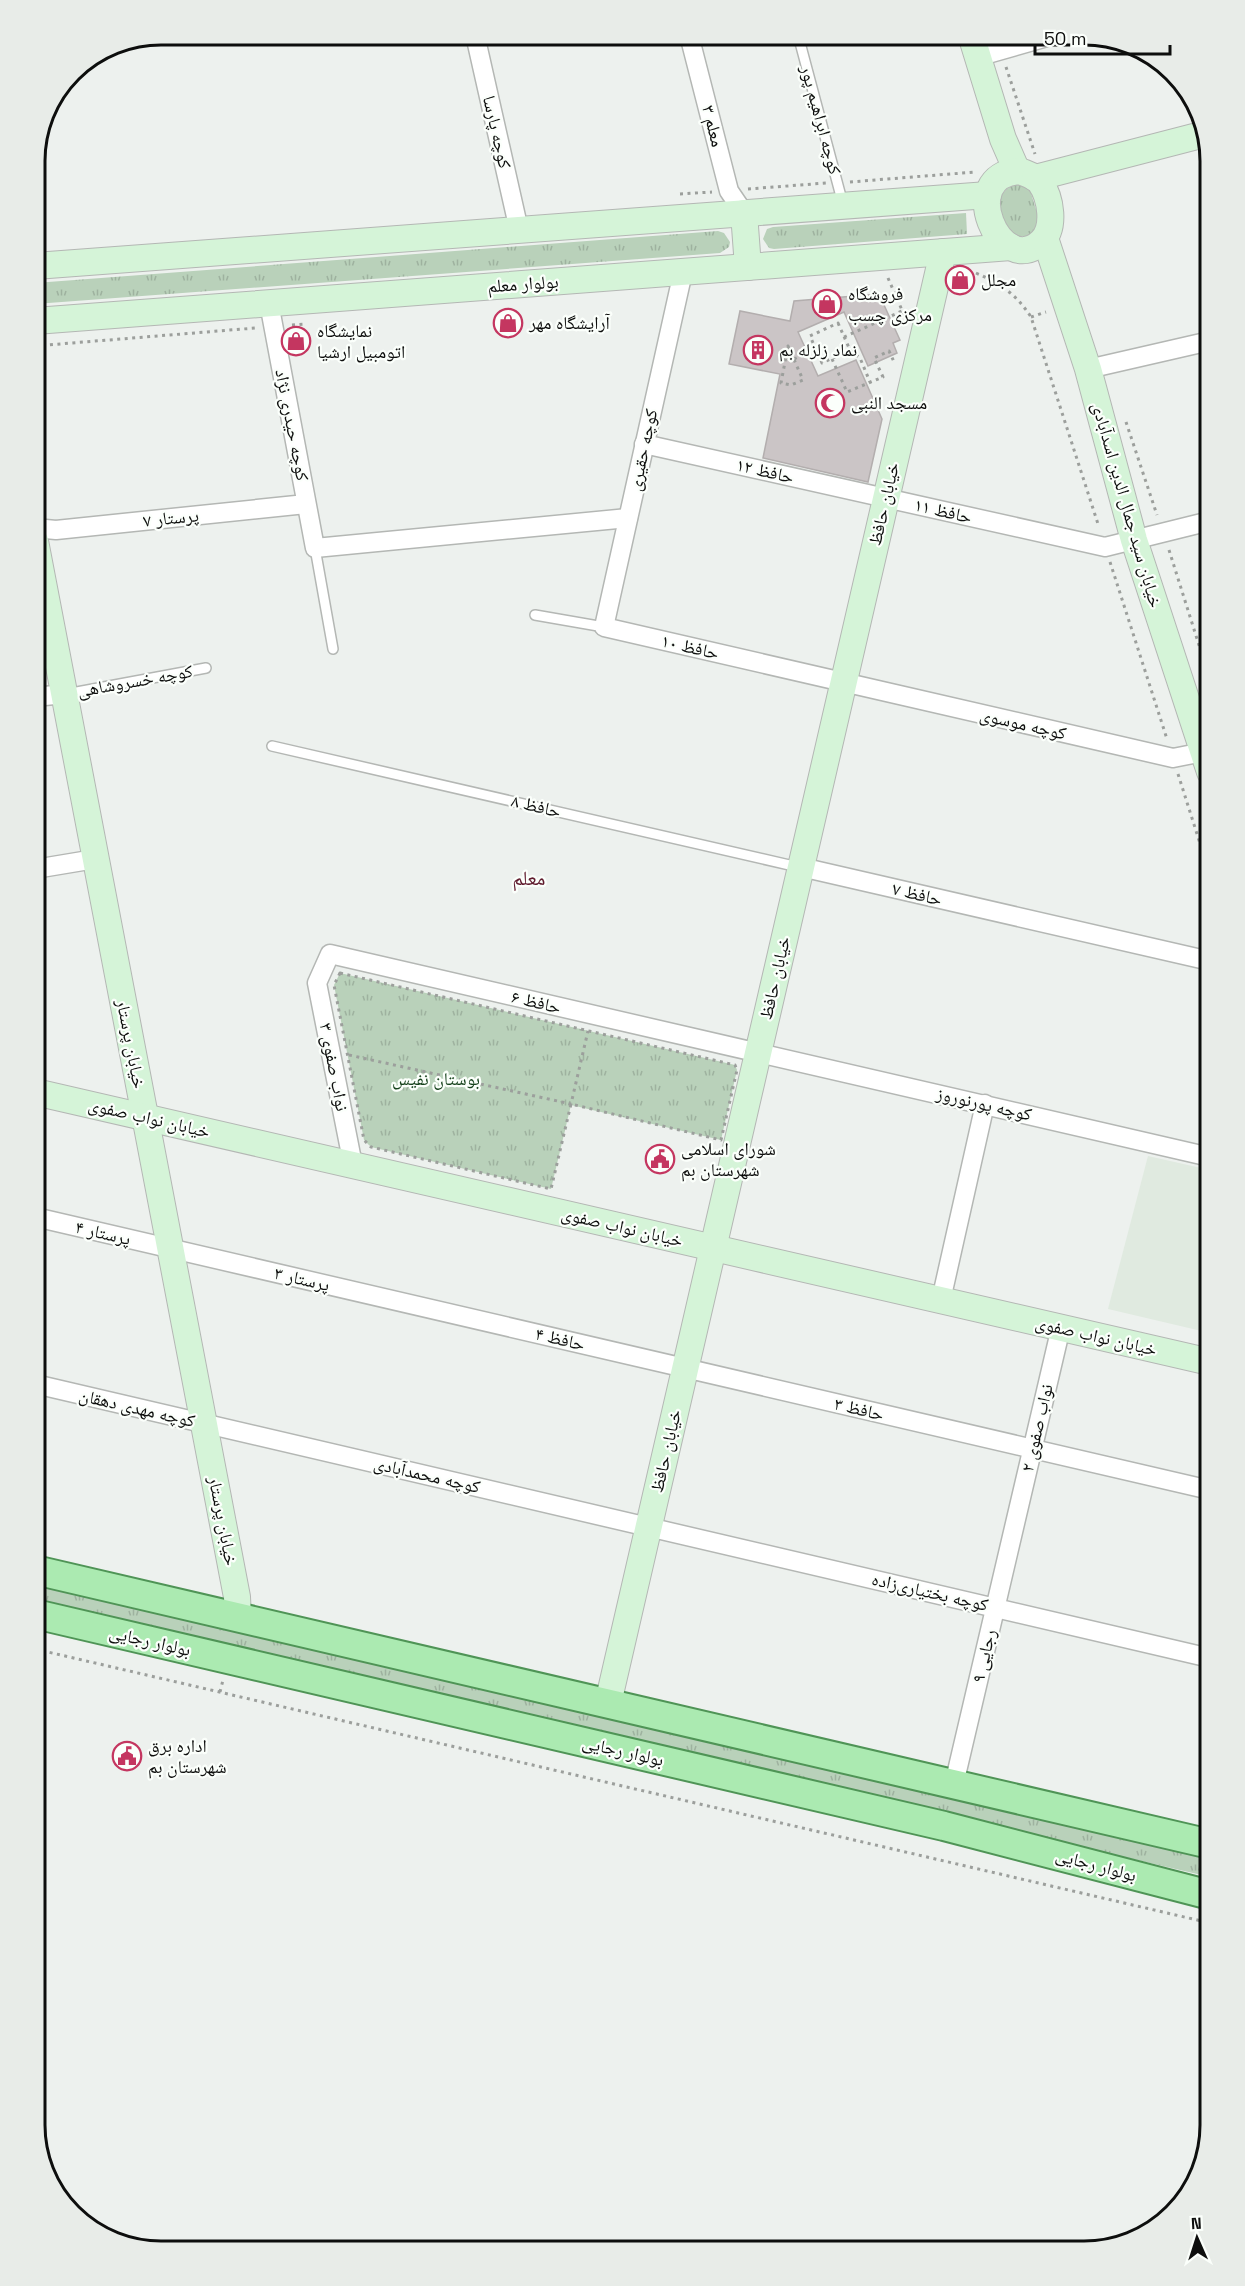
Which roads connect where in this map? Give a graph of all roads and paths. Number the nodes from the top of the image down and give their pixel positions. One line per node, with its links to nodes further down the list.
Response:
1 (476, 45): 10 (street, کوچه پارسا)
2 (692, 45): 9 (street, معلم ۳)
3 (801, 45): 8 (lane, کوچه ابراهیم پور)
4 (974, 46): 6 (street)
5 (1197, 136): 6 (street)
6 (1026, 175): 7 (street); 11 (street)
7 (988, 195): 8 (street); 12 (street)
8 (843, 206): 9 (street)
9 (744, 213): 10 (street); 15 (street)
10 (519, 230): 14 (street)
11 (1045, 238): 12 (street); 28 (street, خیابان سید جمال الدین اسدآبادی)
12 (1011, 247): 13 (street, بولوار معلم)
13 (943, 252): 15 (street, بولوار معلم); 31 (street, خیابان حافظ)
14 (45, 265)
15 (748, 267): 17 (street, بولوار معلم)
16 (972, 271): 37 (path)
17 (683, 272): 18 (street, بولوار معلم); 30 (street, کوچه حقیری)
18 (269, 303): 20 (street, بولوار معلم); 32 (street, کوچه حیدری نژاد)
19 (902, 311): 21 (path)
20 (45, 320)
21 (844, 337): 23 (path); 24 (path)
22 (1200, 342): 28 (street)
23 (816, 349): 25 (path); 26 (path)
24 (850, 350): 26 (path); 29 (path)
25 (794, 359): 25 (path)
26 (832, 359): 29 (path)
27 (897, 368): 29 (path)
28 (1088, 369): 36 (street, خیابان سید جمال الدین اسدآبادی)
29 (870, 382)
30 (644, 444): 31 (street, حافظ ۱۲); 33 (street, کوچه حقیری)
31 (886, 498): 37 (street, حافظ ۱۱); 44 (street, خیابان حافظ)
32 (306, 504): 35 (street, پرستار ۷); 38 (street, کوچه حیدری نژاد)
33 (628, 518): 38 (street); 41 (street, کوچه حقیری)
34 (1200, 524): 36 (street)
35 (45, 529)
36 (1134, 540): 37 (street); 47 (street, خیابان سید جمال الدین اسدآبادی)
37 (1105, 547): 49 (path)
38 (315, 548): 42 (lane)
39 (45, 594): 45 (street, خیابان پرستار)
40 (535, 615): 41 (lane, حافظ ۱۰)
41 (603, 627): 44 (street, حافظ ۱۰)
42 (333, 649)
43 (206, 668): 45 (lane, کوچه خسروشاهی)
44 (844, 681): 49 (street, کوچه موسوی); 54 (street, خیابان حافظ)
45 (64, 694): 46 (street); 52 (street, خیابان پرستار)
46 (45, 696)
47 (1200, 734)
48 (272, 746): 54 (lane, حافظ ۸)
49 (1173, 758): 50 (street, کوچه موسوی); 51 (path)
50 (1200, 758)
51 (1200, 843)
52 (95, 859): 53 (street); 63 (street, خیابان پرستار)
53 (45, 867)
54 (801, 867): 55 (street, حافظ ۷); 59 (street, خیابان حافظ)
55 (1200, 959)
56 (324, 969): 57 (street, حافظ ۶); 58 (street, نواب صفوی ۳)
57 (590, 1023): 58 (path); 59 (street, حافظ ۶); 61 (path); 64 (path)
58 (339, 1051): 61 (path); 67 (street, نواب صفوی ۳); 68 (path)
59 (757, 1053): 62 (street, کوچه پورنوروز); 72 (street, خیابان حافظ)
60 (45, 1094): 63 (street, خیابان نواب صفوی)
61 (571, 1104): 64 (path); 68 (path)
62 (985, 1104): 66 (street, کوچه پورنوروز); 73 (street)
63 (145, 1117): 67 (street, خیابان نواب صفوی); 71 (street, خیابان پرستار)
64 (721, 1140): 65 (path)
65 (719, 1150)
66 (1200, 1155)
67 (353, 1165): 72 (street, خیابان نواب صفوی)
68 (551, 1189): 69 (path)
69 (562, 1192)
70 (45, 1219): 71 (street, پرستار ۴)
71 (171, 1248): 74 (street, پرستار ۳); 79 (street, خیابان پرستار)
72 (712, 1248): 73 (street, خیابان نواب صفوی); 77 (street, خیابان حافظ)
73 (940, 1300): 75 (street, خیابان نواب صفوی)
74 (434, 1310): 77 (street, حافظ ۴)
75 (1061, 1328): 76 (street, خیابان نواب صفوی); 80 (street, نواب صفوی ۲)
76 (1200, 1360)
77 (686, 1368): 80 (street, حافظ ۳); 82 (street, خیابان حافظ)
78 (45, 1386): 79 (street, کوچه مهدی دهقان)
79 (204, 1424): 82 (street, کوچه محمدآبادی); 87 (street, خیابان پرستار)
80 (1032, 1449): 81 (street, حافظ ۳); 83 (street, نواب صفوی ۲)
81 (1200, 1488)
82 (649, 1526): 85 (street, کوچه بختیاری‌زاده); 92 (street, خیابان حافظ)
83 (1014, 1528): 85 (street, رجایی ۹)
84 (45, 1573): 87 (main road)
85 (995, 1607): 89 (street, کوچه بختیاری‌زاده); 93 (street, رجایی ۹)
86 (45, 1617): 91 (main road, بولوار رجایی)
87 (238, 1617): 90 (main road)
88 (45, 1652): 96 (path)
89 (1200, 1656)
90 (420, 1660): 91 (main road); 92 (main road)
91 (410, 1702): 95 (main road, بولوار رجایی)
92 (608, 1703): 93 (main road)
93 (954, 1784): 94 (main road)
94 (1200, 1842)
95 (1200, 1892)
96 (1200, 1921)

